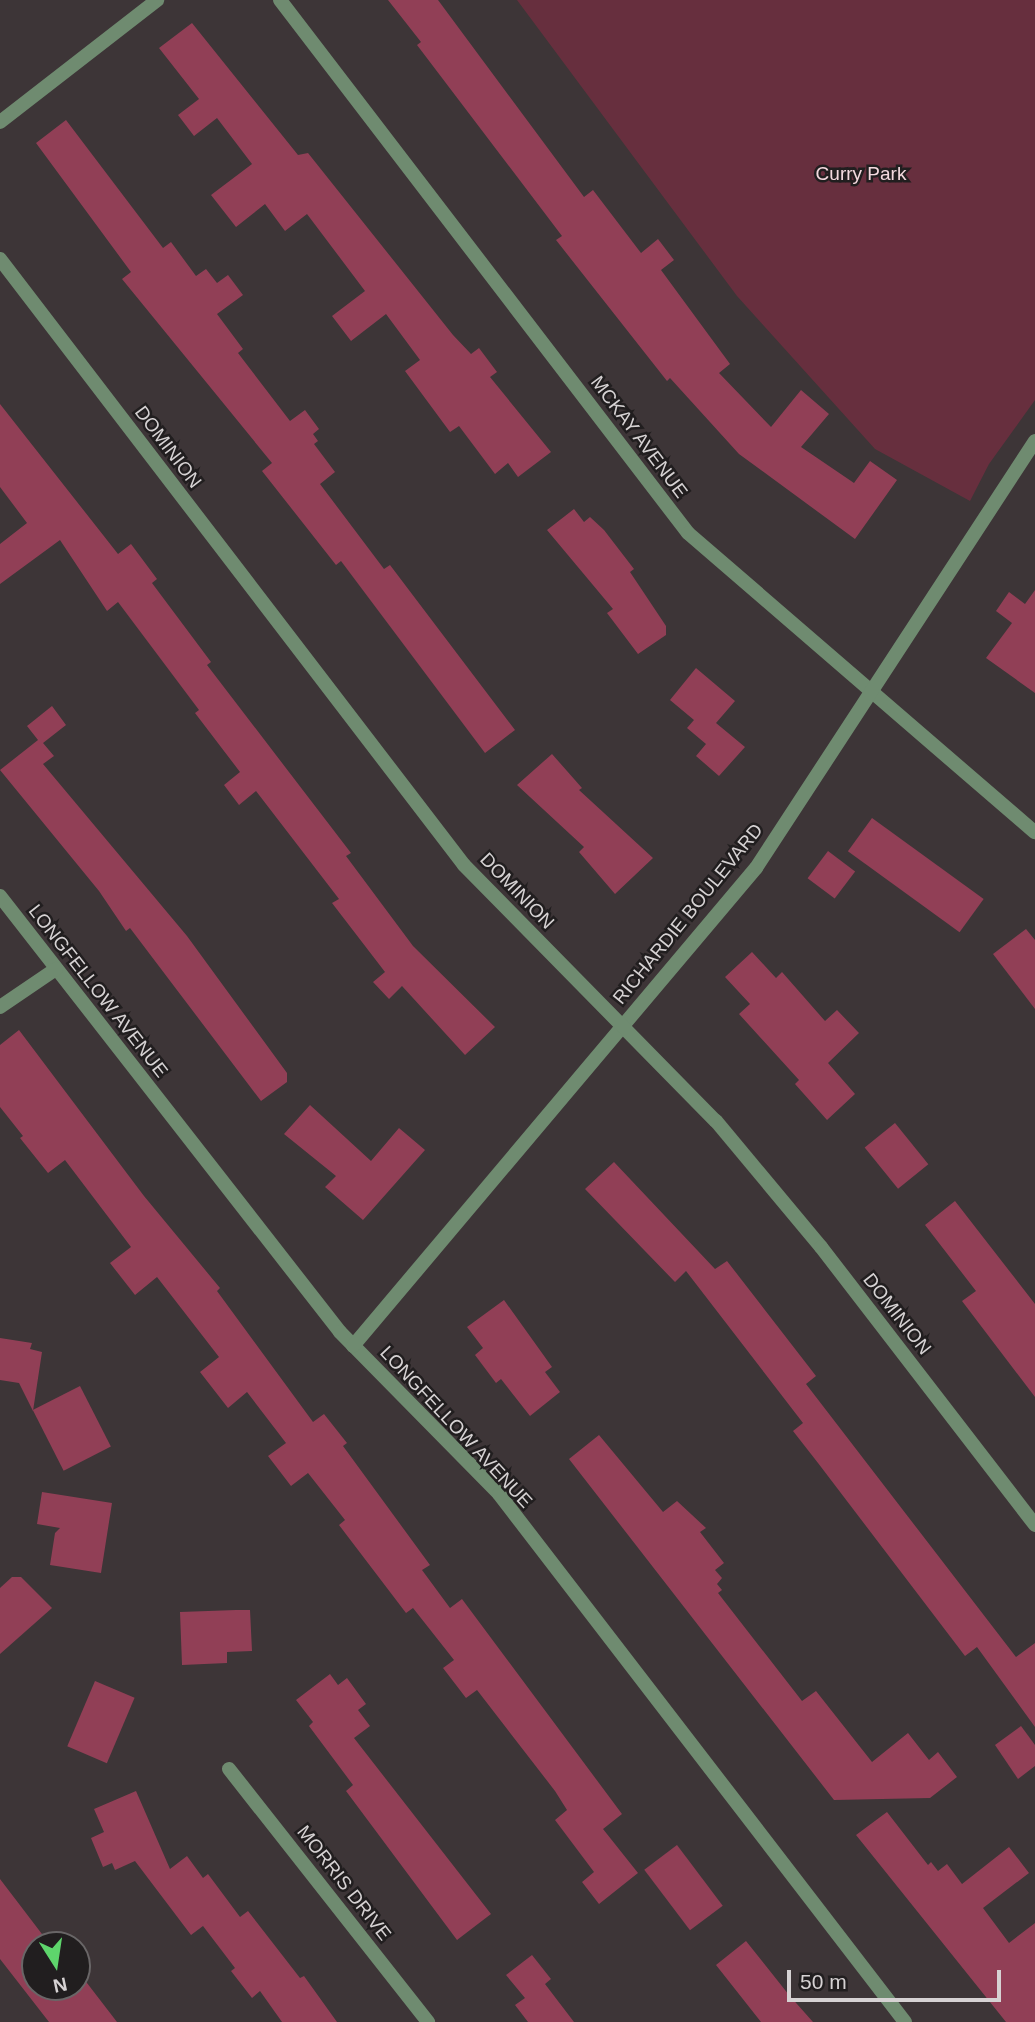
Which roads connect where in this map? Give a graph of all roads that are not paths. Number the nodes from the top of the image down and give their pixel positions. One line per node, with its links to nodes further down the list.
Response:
1 (157, 0): 3 (street)
2 (279, 0): 6 (street, MCKAY AVENUE)
3 (0, 122)
4 (0, 260): 11 (street, DOMINION)
5 (1035, 441): 6 (street, RICHARDIE BOULEVARD)
6 (875, 691): 7 (street, MCKAY AVENUE); 11 (street, RICHARDIE BOULEVARD)
7 (1035, 832)
8 (0, 896): 9 (street, LONGFELLOW AVENUE)
9 (56, 969): 10 (street); 12 (street, LONGFELLOW AVENUE)
10 (0, 1007)
11 (623, 1025): 12 (street, RICHARDIE BOULEVARD); 13 (street, DOMINION)
12 (353, 1346): 16 (street, LONGFELLOW AVENUE)
13 (1035, 1525)
14 (229, 1769): 15 (street, MORRIS DRIVE)
15 (428, 2022)
16 (905, 2022)

